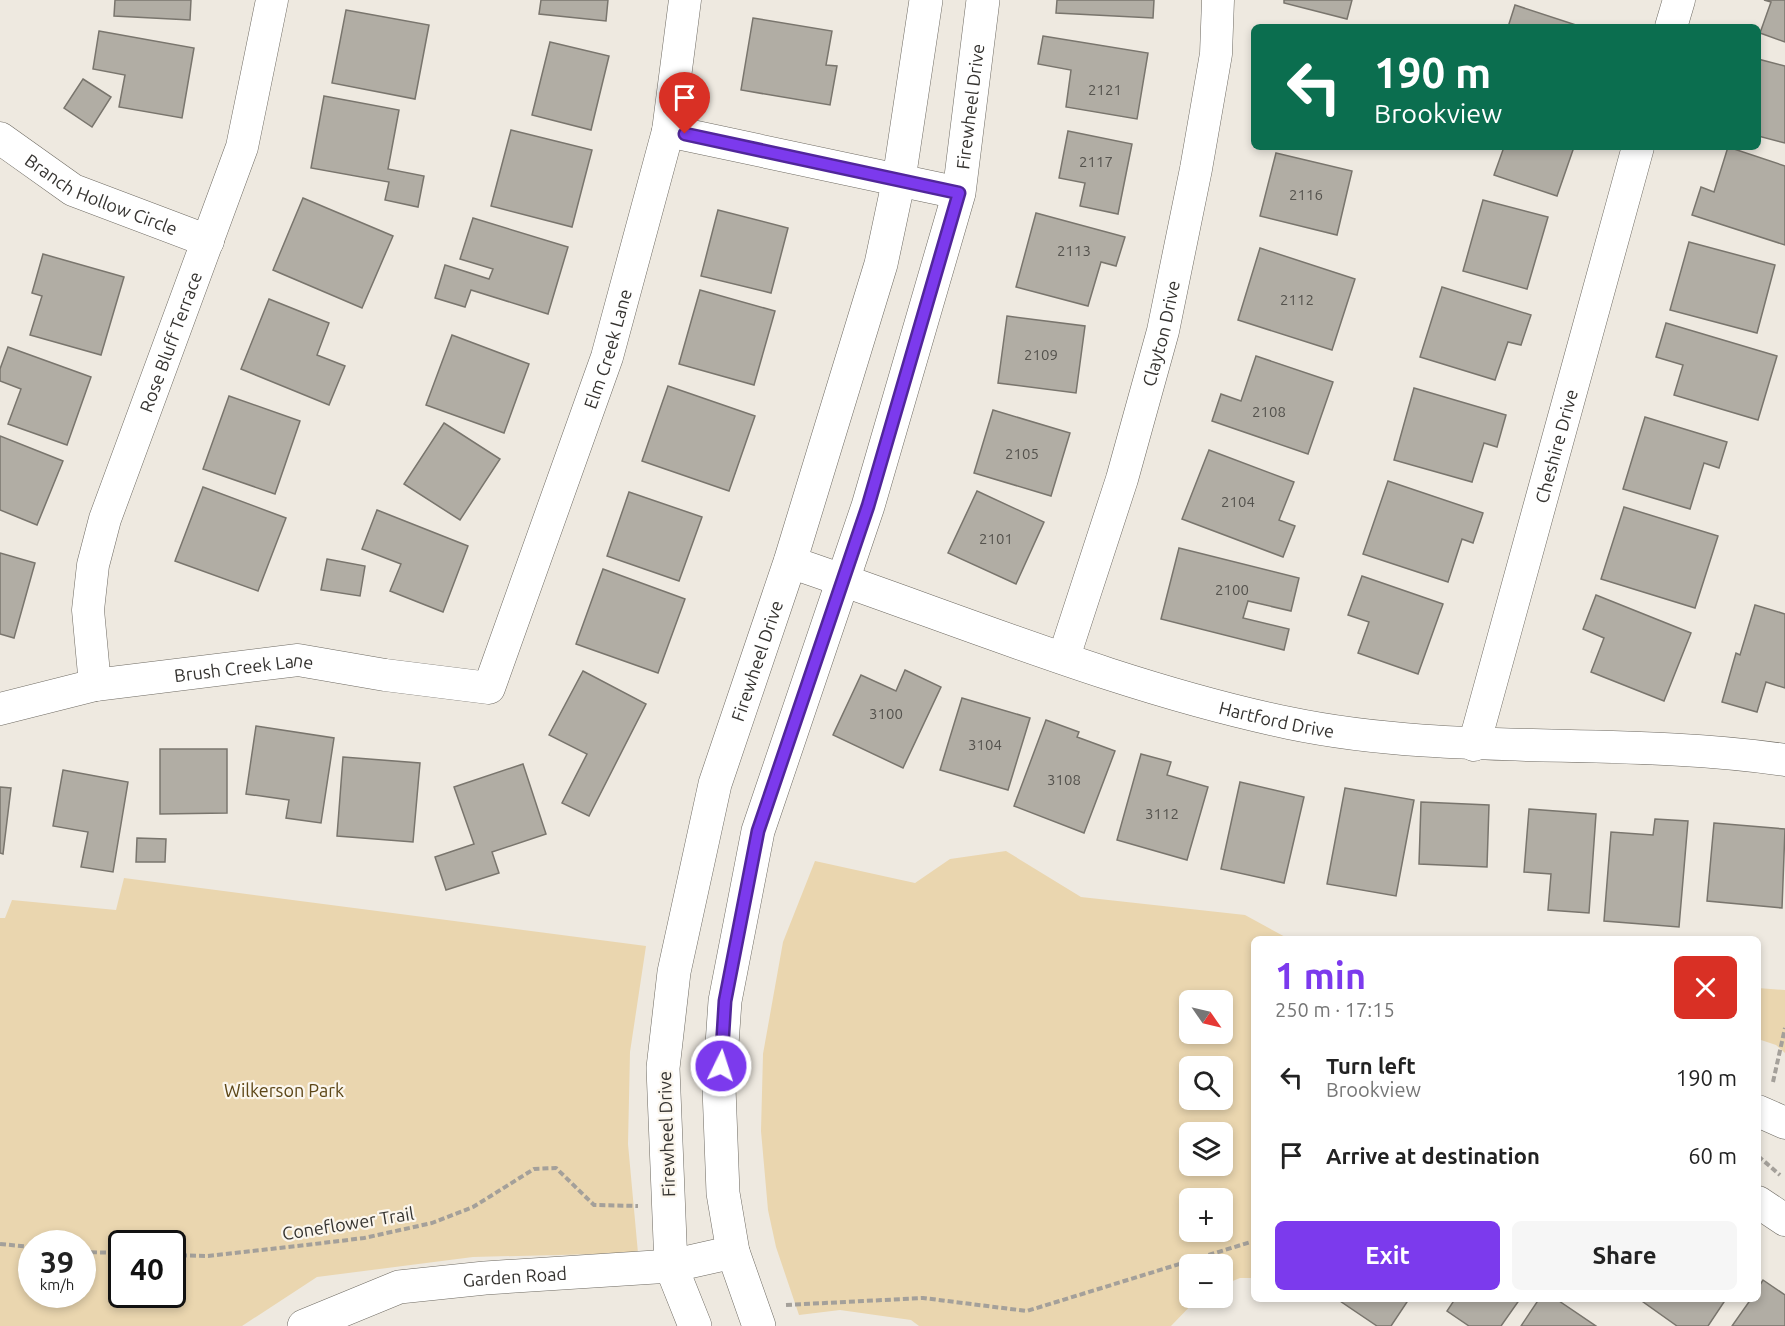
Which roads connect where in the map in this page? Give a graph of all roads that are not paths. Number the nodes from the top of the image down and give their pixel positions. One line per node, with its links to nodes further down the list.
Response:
1 (272, 0): 13 (street, Rose Bluff Terrace)
2 (685, 0): 8 (street, Elm Creek Lane)
3 (926, 0): 11 (street, Firewheel Drive)
4 (983, 0): 12 (street, Firewheel Drive)
5 (1218, 0): 16 (street, Clayton Drive)
6 (1679, 0): 7 (street)
7 (1672, 24)
8 (668, 130): 11 (street); 18 (street, Elm Creek Lane)
9 (0, 138): 13 (street, Branch Hollow Circle)
10 (1637, 150): 20 (street, Cheshire Drive)
11 (899, 179): 12 (street); 14 (street, Firewheel Drive)
12 (959, 193): 15 (street, Firewheel Drive)
13 (208, 241): 17 (street, Rose Bluff Terrace)
14 (790, 562): 15 (street, Hartford Drive); 27 (street, Firewheel Drive)
15 (843, 580): 16 (street, Hartford Drive); 26 (street, Firewheel Drive)
16 (1064, 657): 20 (street, Hartford Drive)
17 (95, 685): 18 (street, Brush Creek Lane); 19 (street, Brush Creek Lane)
18 (489, 688)
19 (0, 709)
20 (1474, 745): 21 (street, Hartford Drive)
21 (1785, 760)
22 (1761, 1112): 23 (street)
23 (1785, 1123)
24 (1761, 1204): 25 (street)
25 (1785, 1220)
26 (733, 1252): 27 (street, Garden Road); 28 (street, Firewheel Drive)
27 (671, 1266): 29 (street, Garden Road); 30 (street, Firewheel Drive)
28 (770, 1316)
29 (304, 1326)
30 (695, 1326)

